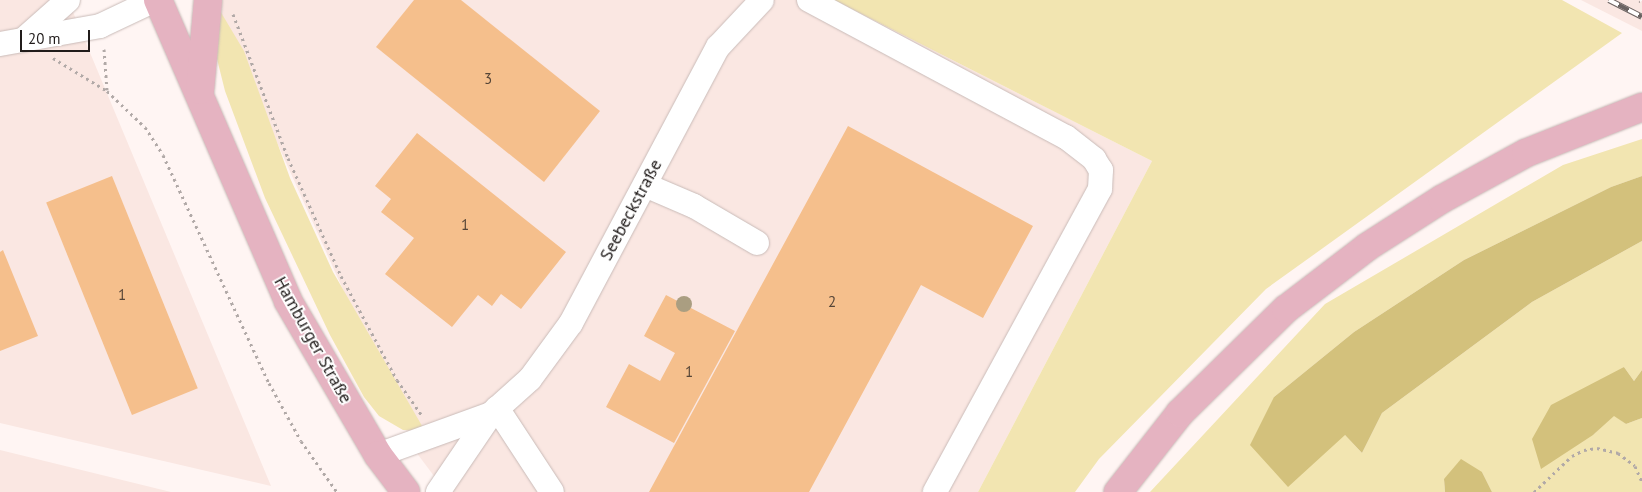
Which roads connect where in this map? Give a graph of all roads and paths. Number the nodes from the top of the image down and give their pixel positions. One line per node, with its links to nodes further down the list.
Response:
1 (68, 0): 6 (street)
2 (156, 0): 6 (street); 7 (main road, Hamburger Straße)
3 (762, 0): 9 (street, Seebeckstraße)
4 (809, 0): 19 (street)
5 (220, 6): 7 (main road, Hamburger Straße); 12 (path)
6 (11, 42): 15 (path)
7 (199, 96): 13 (main road, Hamburger Straße)
8 (1642, 107): 20 (main road)
9 (645, 185): 10 (street); 11 (street, Seebeckstraße)
10 (757, 243)
11 (494, 411): 13 (street, Seebeckstraße); 17 (street, Seebeckstraße); 18 (street)
12 (424, 419)
13 (378, 455): 16 (main road, Hamburger Straße)
14 (1642, 482): 21 (path)
15 (337, 492)
16 (406, 492)
17 (438, 492)
18 (552, 492)
19 (934, 492)
20 (1118, 492)
21 (1534, 492)

